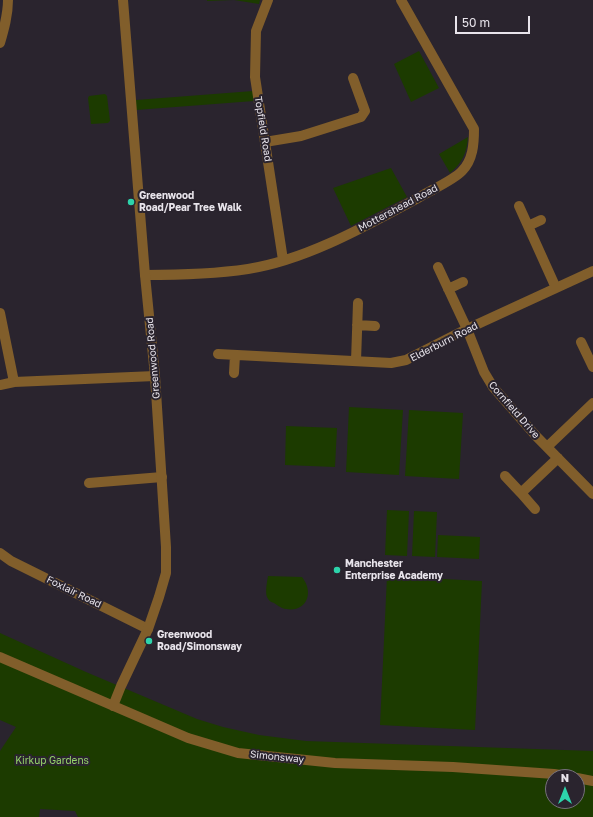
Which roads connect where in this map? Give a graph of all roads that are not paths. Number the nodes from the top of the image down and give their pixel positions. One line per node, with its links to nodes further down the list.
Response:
1 (8, 0): 5 (street)
2 (123, 0): 14 (street, Greenwood Road)
3 (268, 0): 7 (street, Topfield Road)
4 (401, 0): 11 (street, Mottershead Road)
5 (0, 43)
6 (353, 78): 7 (street)
7 (265, 142): 11 (street, Topfield Road)
8 (519, 206): 10 (street)
9 (541, 220): 10 (street)
10 (528, 226): 16 (street)
11 (283, 260): 14 (street, Mottershead Road)
12 (438, 267): 17 (street, Cornfield Drive)
13 (593, 271): 16 (street, Elderburn Road)
14 (145, 275): 30 (street, Greenwood Road)
15 (463, 282): 17 (street)
16 (556, 288): 22 (street, Elderburn Road)
17 (448, 289): 22 (street, Cornfield Drive)
18 (358, 303): 20 (street)
19 (0, 313): 31 (street)
20 (357, 325): 21 (street); 27 (street)
21 (375, 326)
22 (467, 329): 27 (street, Elderburn Road); 34 (street, Cornfield Drive)
23 (581, 342): 26 (street)
24 (218, 354): 25 (street, Elderburn Road)
25 (235, 355): 27 (street, Elderburn Road); 29 (street)
26 (590, 355): 28 (street)
27 (356, 362)
28 (593, 367)
29 (234, 373)
30 (155, 376): 31 (street); 37 (street, Greenwood Road)
31 (14, 382): 32 (street)
32 (0, 385)
33 (593, 402): 34 (street)
34 (547, 447): 35 (street, Cornfield Drive)
35 (558, 458): 39 (street); 40 (street, Cornfield Drive)
36 (505, 476): 39 (street)
37 (162, 477): 38 (street); 43 (street, Greenwood Road)
38 (89, 484)
39 (521, 493): 41 (street)
40 (593, 494)
41 (535, 509)
42 (0, 553): 43 (street, Foxlair Road)
43 (148, 629): 45 (street, Greenwood Road)
44 (0, 657): 45 (street, Simonsway)
45 (113, 706): 46 (street, Simonsway)
46 (545, 773)

